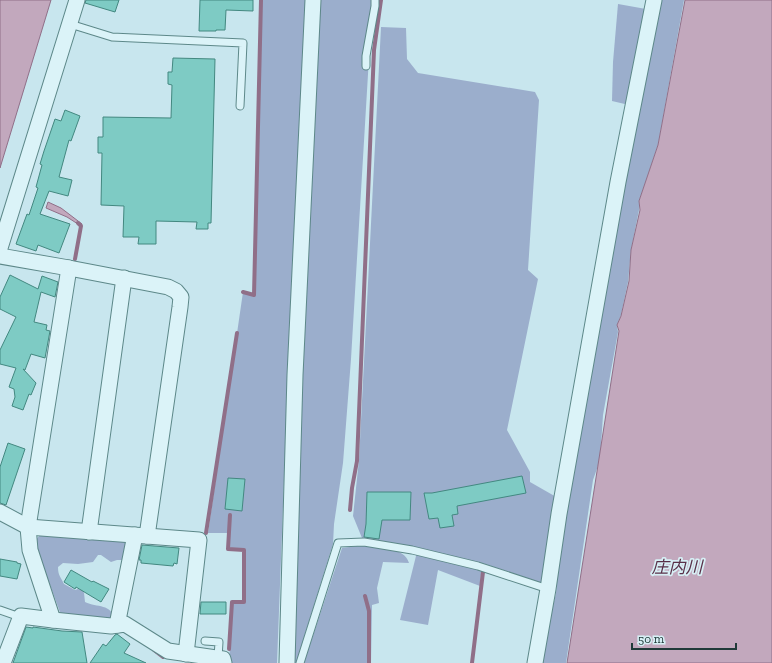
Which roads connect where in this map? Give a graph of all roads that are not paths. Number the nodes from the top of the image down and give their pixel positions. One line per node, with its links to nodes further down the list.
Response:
1 (77, 0): 5 (street)
2 (313, 0): 27 (street)
3 (375, 0): 6 (lane)
4 (654, 0): 16 (street)
5 (70, 24): 7 (lane); 8 (street)
6 (366, 66)
7 (240, 106)
8 (0, 248)
9 (0, 256): 10 (street)
10 (69, 268): 11 (street); 13 (street)
11 (124, 278): 14 (street); 15 (street)
12 (0, 512): 13 (street)
13 (28, 527): 14 (street); 19 (street)
14 (89, 532): 15 (street)
15 (141, 536): 20 (street); 22 (street)
16 (548, 589): 28 (lane); 29 (street)
17 (0, 610): 18 (lane)
18 (20, 617): 19 (street); 25 (street)
19 (53, 620): 20 (street)
20 (117, 625): 23 (street)
21 (205, 641): 24 (lane)
22 (187, 654): 23 (street); 24 (street); 26 (street)
23 (168, 657)
24 (221, 661)
25 (3, 663)
26 (201, 663)
27 (287, 663)
28 (300, 663)
29 (535, 663)

